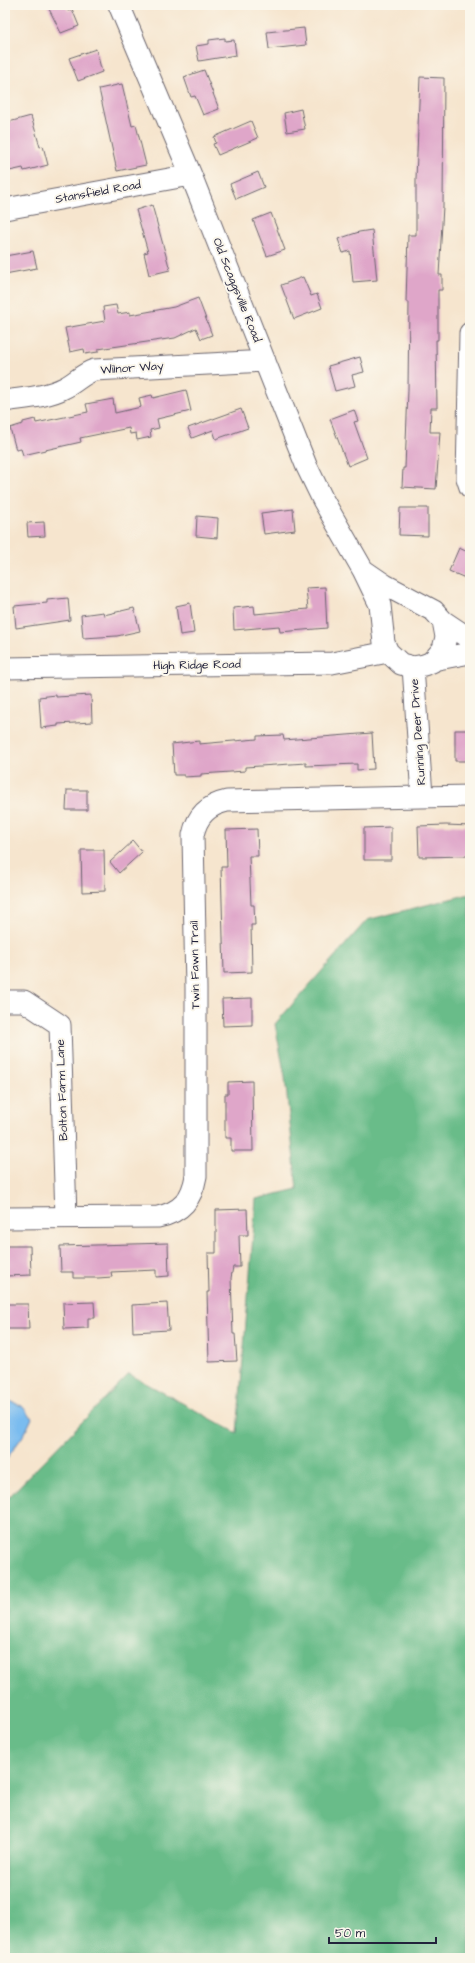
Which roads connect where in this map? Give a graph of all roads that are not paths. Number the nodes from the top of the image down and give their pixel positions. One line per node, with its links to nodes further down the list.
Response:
1 (119, 5): 2 (street, Old Scaggsville Road)
2 (191, 175): 3 (street, Stansfield Road); 5 (street, Old Scaggsville Road)
3 (5, 209)
4 (470, 333): 7 (street)
5 (265, 361): 6 (street, Wilnor Way); 8 (street, Old Scaggsville Road)
6 (5, 401)
7 (470, 487)
8 (363, 570): 9 (street, Old Scaggsville Road); 11 (street, Old Scaggsville Road)
9 (424, 606): 10 (street); 11 (street)
10 (442, 621): 12 (street); 15 (street)
11 (384, 632): 13 (street)
12 (470, 639)
13 (388, 652): 16 (street); 17 (street, High Ridge Road)
14 (470, 653): 15 (street)
15 (433, 660): 16 (street)
16 (413, 667): 18 (street, Running Deer Drive)
17 (5, 668)
18 (422, 796): 19 (street, Twin Fawn Trail); 21 (street, Twin Fawn Trail)
19 (470, 796)
20 (5, 1001): 21 (street, Bolton Farm Lane)
21 (66, 1217): 22 (street, Twin Fawn Trail)
22 (5, 1218)

